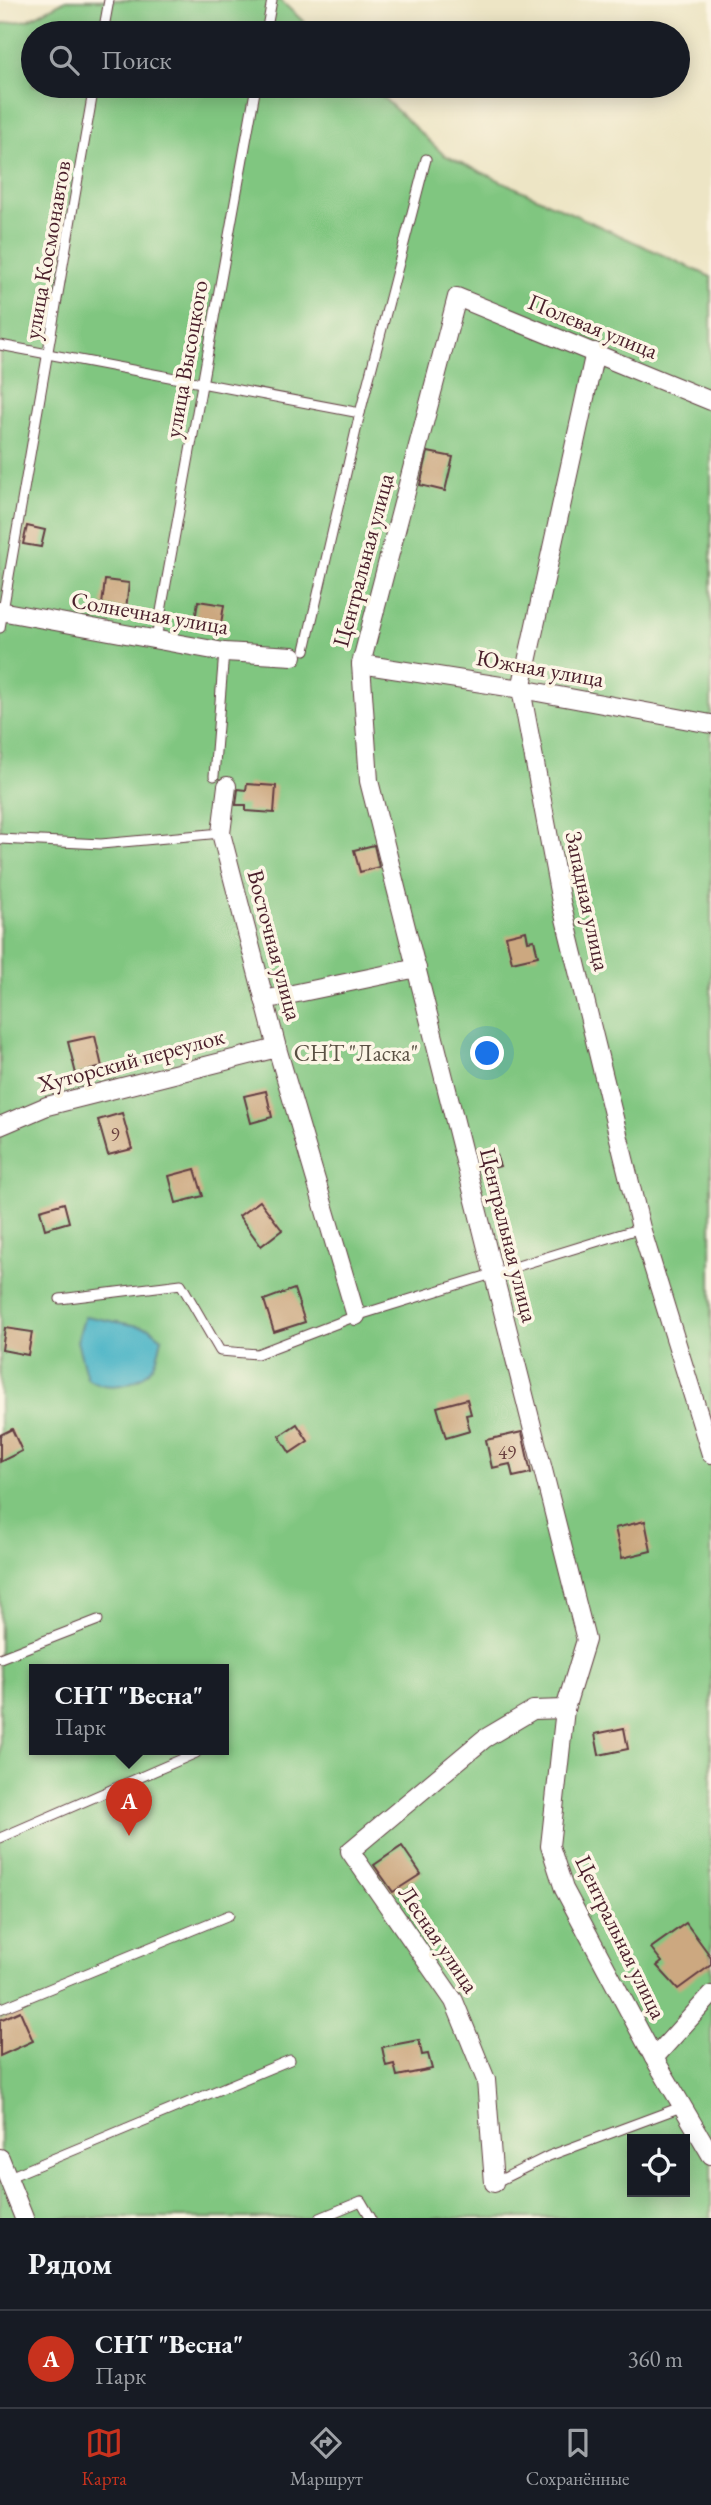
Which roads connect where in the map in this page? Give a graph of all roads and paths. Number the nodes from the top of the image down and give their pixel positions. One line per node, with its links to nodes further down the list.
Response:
1 (109, 0): 3 (lane)
2 (272, 0): 4 (lane)
3 (105, 21)
4 (268, 21)
5 (92, 98): 11 (lane, улица Космонавтов)
6 (254, 98): 12 (lane, улица Высоцкого)
7 (426, 159): 14 (lane)
8 (457, 297): 10 (street, Полевая улица); 19 (street, Центральная улица)
9 (0, 345): 11 (lane)
10 (595, 352): 13 (street, Полевая улица); 20 (street, Западная улица)
11 (49, 353): 12 (lane); 15 (lane, улица Космонавтов)
12 (200, 384): 14 (lane); 16 (lane, улица Высоцкого)
13 (711, 401)
14 (359, 413): 18 (lane)
15 (1, 617): 16 (street, Солнечная улица)
16 (156, 639): 17 (street, Солнечная улица)
17 (224, 652): 18 (street, Солнечная улица); 22 (lane)
18 (299, 653)
19 (361, 664): 20 (street, Южная улица); 25 (street, Центральная улица)
20 (521, 689): 21 (street, Южная улица); 29 (street, Западная улица)
21 (711, 724)
22 (220, 781): 23 (street, Восточная улица)
23 (221, 833): 24 (lane); 26 (street, Восточная улица)
24 (0, 839)
25 (417, 968): 26 (street); 30 (street, Центральная улица)
26 (264, 1000): 27 (street, Восточная улица)
27 (277, 1048): 28 (street, Хуторский переулок); 32 (street, Восточная улица)
28 (0, 1126)
29 (641, 1228): 30 (lane); 33 (street, Западная улица)
30 (492, 1273): 32 (lane); 36 (street, Центральная улица)
31 (60, 1299): 32 (lane)
32 (356, 1316)
33 (711, 1454)
34 (98, 1620): 35 (lane)
35 (0, 1658)
36 (565, 1709): 42 (street, Центральная улица); 48 (street, Лесная улица)
37 (191, 1755): 38 (lane)
38 (0, 1838)
39 (229, 1915): 41 (lane)
40 (711, 1995): 42 (street)
41 (0, 2010)
42 (654, 2058): 44 (street, Центральная улица)
43 (290, 2060): 47 (lane)
44 (681, 2107): 45 (street, Центральная улица); 48 (lane)
45 (711, 2155)
46 (0, 2158): 47 (street)
47 (7, 2178): 49 (street)
48 (494, 2183)
49 (24, 2218)
50 (320, 2218): 51 (lane)
51 (371, 2218)

